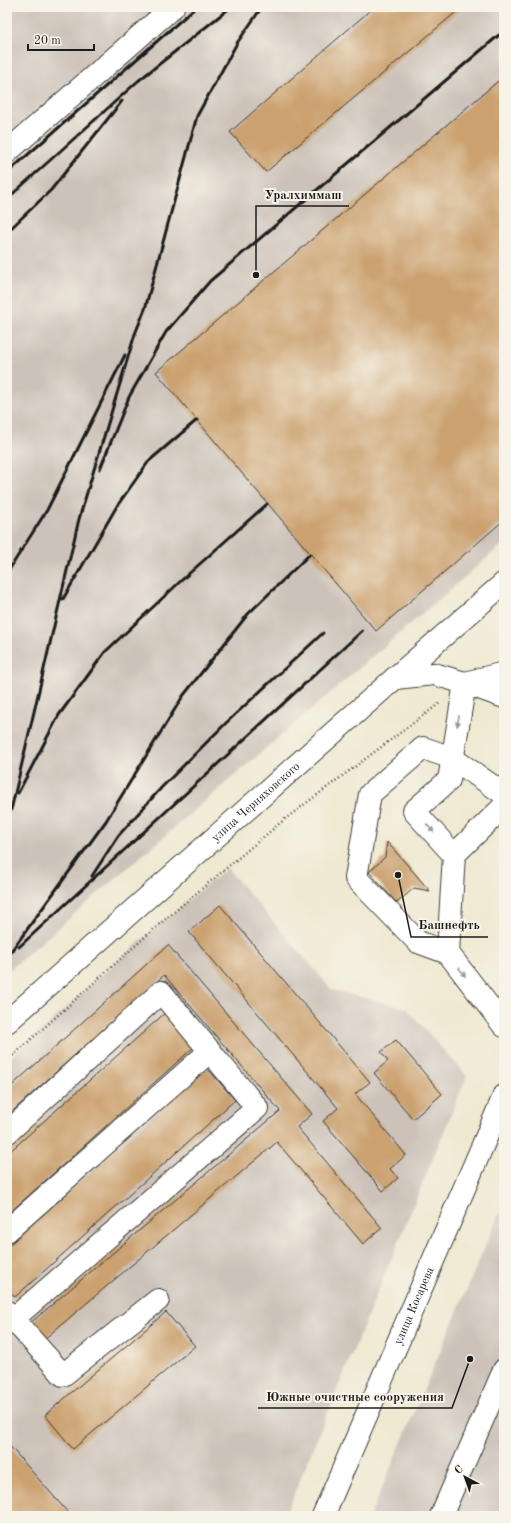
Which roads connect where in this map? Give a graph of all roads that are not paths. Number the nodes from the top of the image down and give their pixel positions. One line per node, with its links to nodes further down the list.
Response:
1 (173, 7): 2 (street)
2 (7, 152)
3 (504, 583): 5 (street, улица Черняховского)
4 (504, 673): 6 (street)
5 (395, 678): 6 (street); 13 (street, улица Черняховского)
6 (466, 683): 7 (street); 8 (street, one-way to 8)
7 (504, 697)
8 (452, 758): 9 (street); 11 (street, one-way to 11); 12 (street)
9 (504, 794)
10 (504, 806): 11 (street)
11 (454, 855): 12 (street)
12 (448, 953): 14 (street, one-way to 14)
13 (7, 1022)
14 (504, 1026)
15 (210, 1051): 17 (street); 18 (street); 20 (street)
16 (504, 1096): 22 (street, улица Косарева)
17 (7, 1133)
18 (7, 1231)
19 (158, 1300): 20 (street)
20 (10, 1316)
21 (504, 1370): 23 (street)
22 (324, 1516)
23 (441, 1516)

